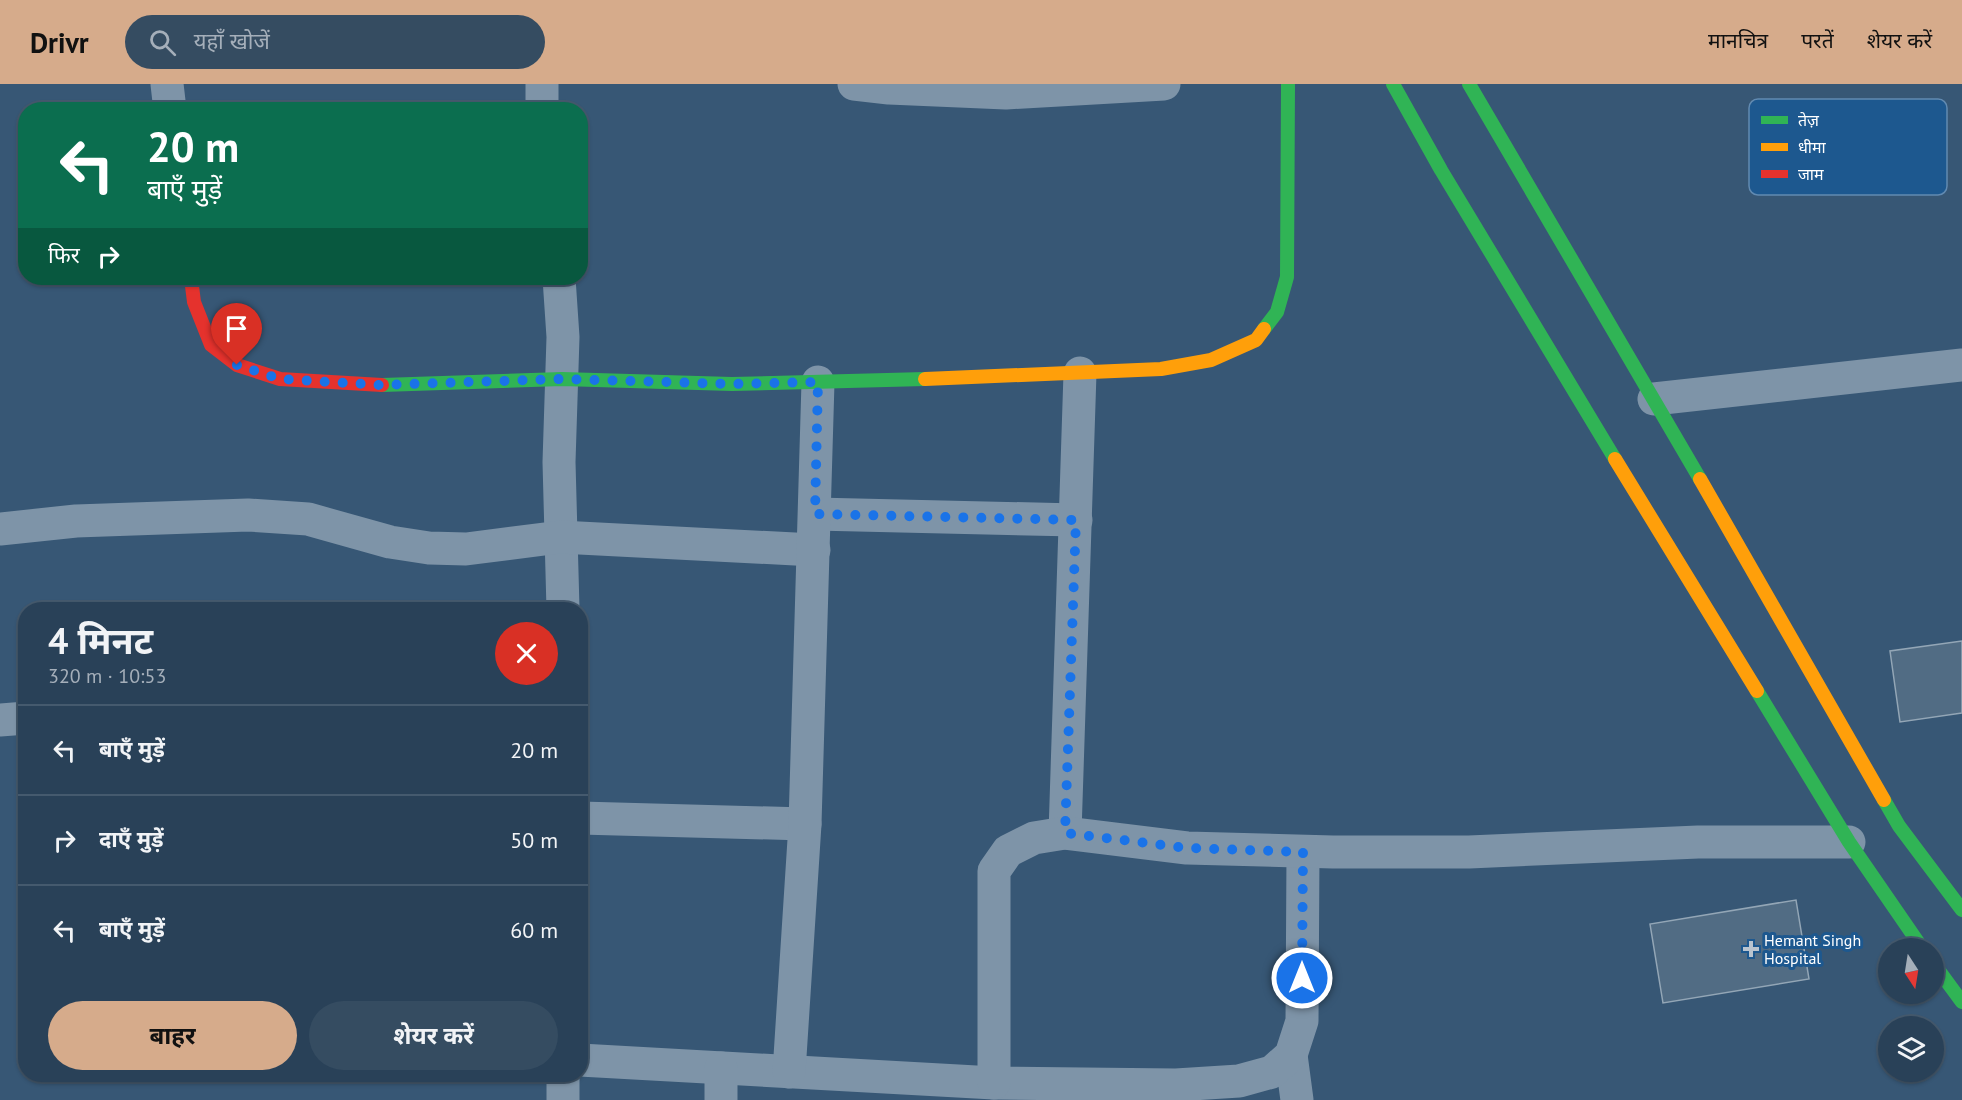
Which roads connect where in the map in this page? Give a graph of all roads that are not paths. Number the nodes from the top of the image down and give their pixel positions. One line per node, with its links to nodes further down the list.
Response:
1 (167, 84): 8 (street)
2 (542, 84): 9 (street)
3 (854, 84): 4 (street)
4 (1164, 84)
5 (1288, 84): 13 (main road)
6 (1393, 84): 28 (main road)
7 (1468, 84): 16 (main road)
8 (169, 102)
9 (542, 102)
10 (192, 285): 14 (main road)
11 (560, 285): 14 (street)
12 (1962, 365): 16 (street)
13 (1080, 373): 15 (main road); 18 (street)
14 (562, 379): 15 (main road); 20 (street)
15 (818, 382): 17 (street)
16 (1654, 399): 30 (main road)
17 (815, 514): 18 (street); 21 (street)
18 (1076, 520): 27 (street)
19 (0, 529): 20 (street)
20 (560, 537): 21 (street); 22 (street)
21 (814, 549): 26 (street)
22 (563, 602)
23 (18, 719): 24 (street)
24 (0, 720)
25 (588, 818): 26 (street)
26 (805, 824): 37 (street)
27 (1065, 833): 29 (street); 39 (street)
28 (1849, 842): 29 (street); 31 (main road)
29 (1303, 852): 34 (street)
30 (1962, 910)
31 (1915, 938)
32 (1944, 978): 33 (main road)
33 (1962, 1002)
34 (1291, 1055): 39 (street); 43 (street)
35 (588, 1060): 36 (street)
36 (721, 1068): 37 (street); 42 (street)
37 (789, 1072): 40 (street)
38 (563, 1082): 41 (street)
39 (994, 1083): 40 (street)
40 (845, 1088)
41 (563, 1100)
42 (721, 1100)
43 (1297, 1100)

